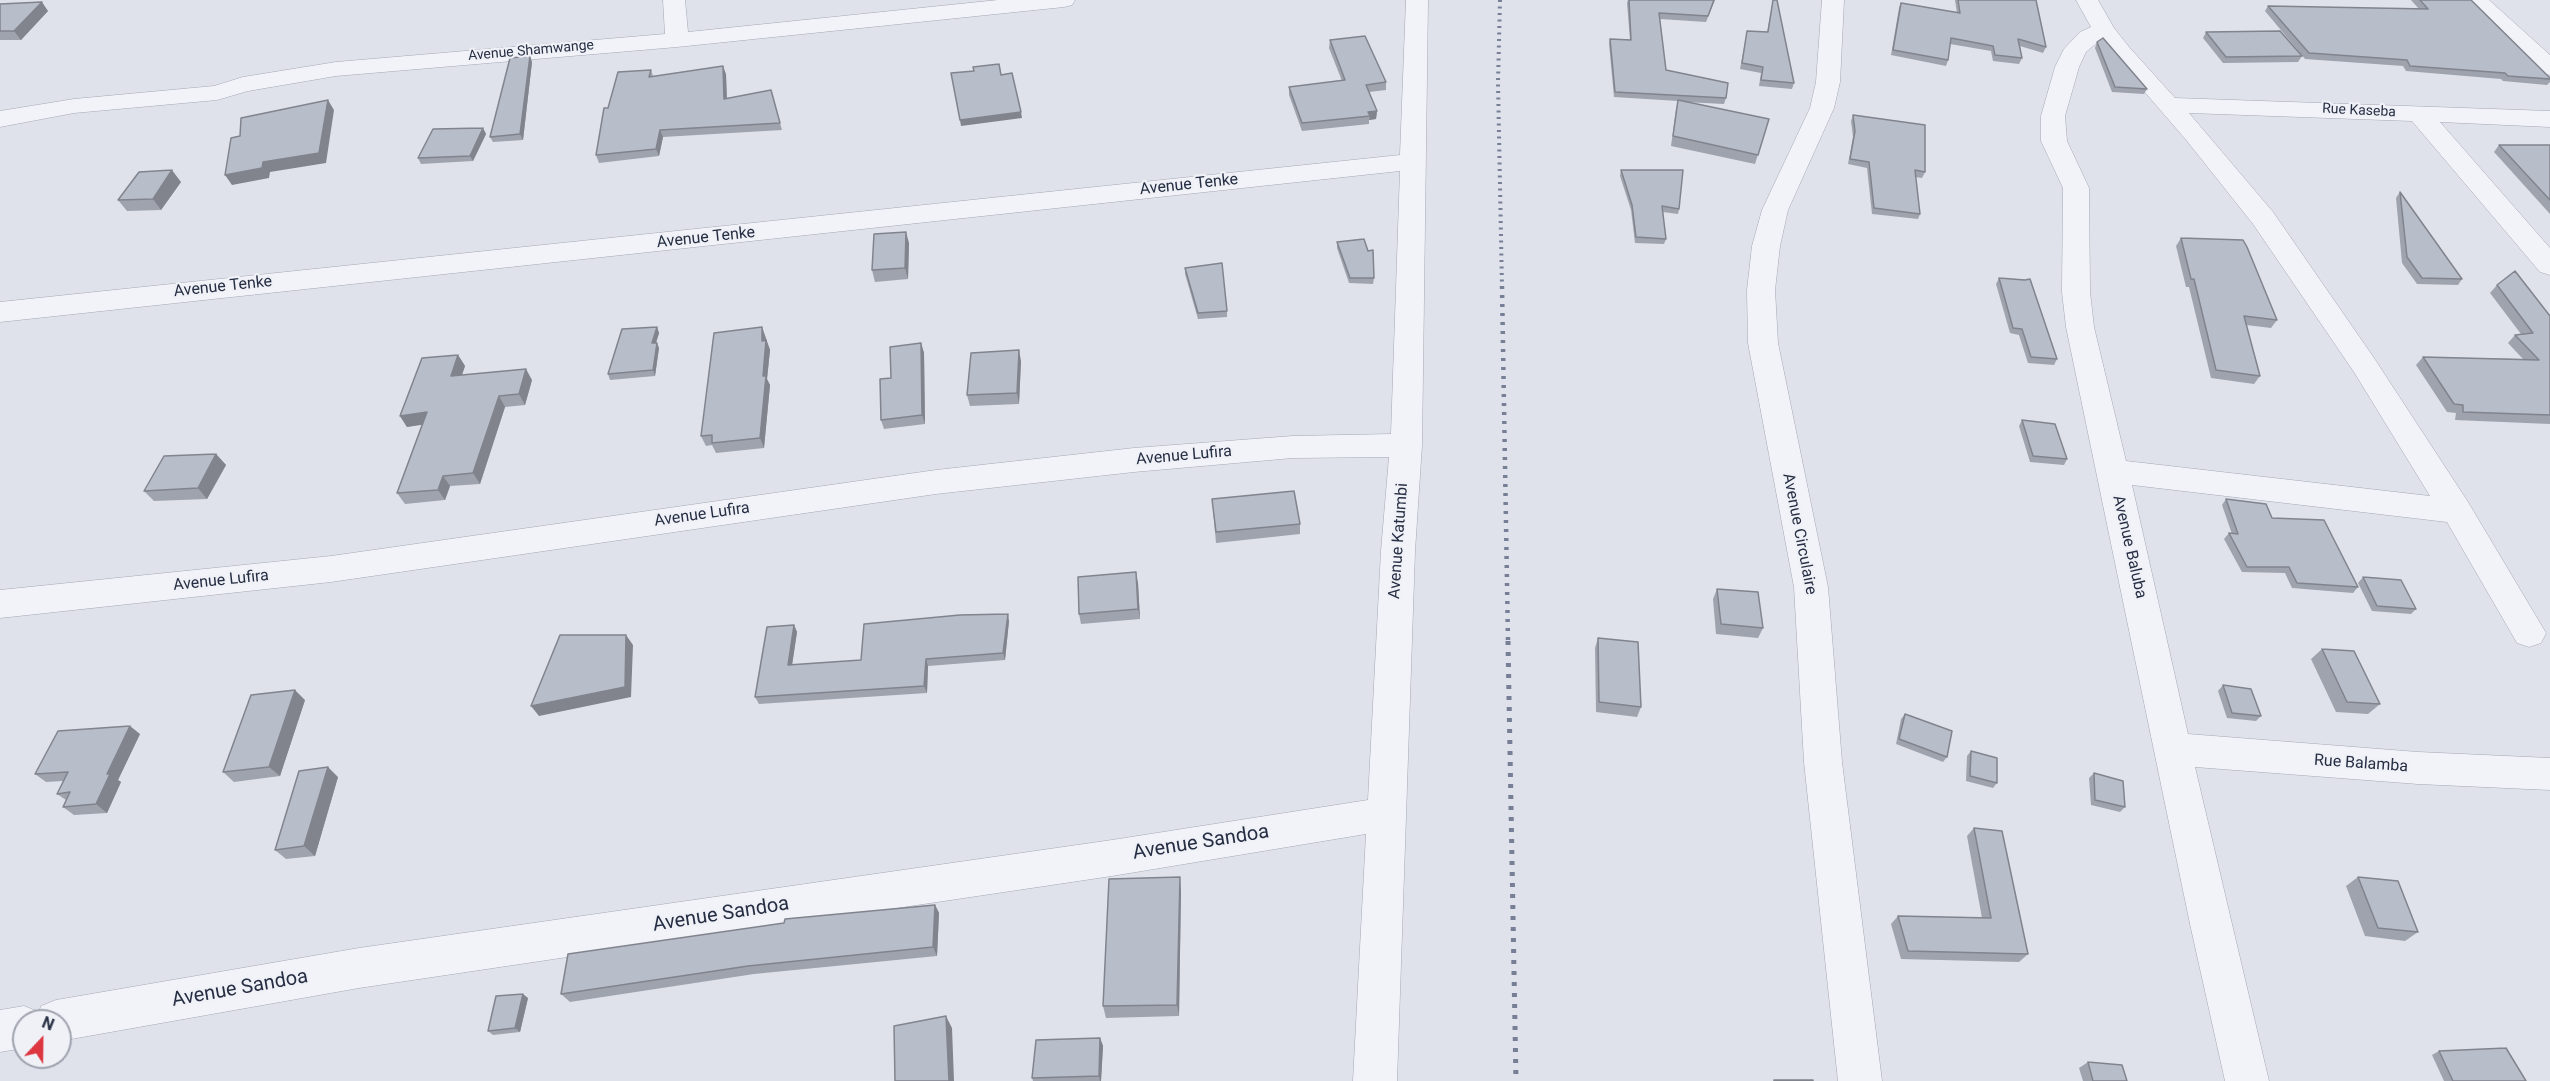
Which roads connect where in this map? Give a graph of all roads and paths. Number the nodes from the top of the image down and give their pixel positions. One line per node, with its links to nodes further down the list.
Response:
1 (674, 0): 8 (street)
2 (1064, 0): 8 (street, Avenue Shamwange)
3 (1417, 0): 14 (street, Avenue Katumbi)
4 (1833, 0): 27 (street, Avenue Circulaire)
5 (2087, 0): 7 (street)
6 (2476, 0): 9 (street)
7 (2104, 30): 10 (street); 18 (street, Avenue Baluba)
8 (676, 40): 12 (street, Avenue Shamwange)
9 (2550, 68)
10 (2167, 105): 11 (street, Rue Kaseba); 19 (street)
11 (2420, 115): 13 (street, Rue Kaseba); 15 (street)
12 (0, 119)
13 (2550, 119)
14 (1412, 162): 16 (street, Avenue Tenke); 17 (street, Avenue Katumbi)
15 (2550, 266)
16 (0, 312)
17 (1406, 445): 20 (street, Avenue Lufira); 24 (street, Avenue Katumbi)
18 (2112, 471): 19 (street); 22 (street, Avenue Baluba)
19 (2457, 511): 21 (street)
20 (0, 604)
21 (2529, 633)
22 (2172, 749): 23 (street, Rue Balamba); 28 (street, Avenue Baluba)
23 (2550, 774)
24 (1386, 814): 25 (street, Avenue Sandoa); 26 (street, Avenue Katumbi)
25 (72, 1018)
26 (1375, 1081)
27 (1860, 1081)
28 (2247, 1081)

